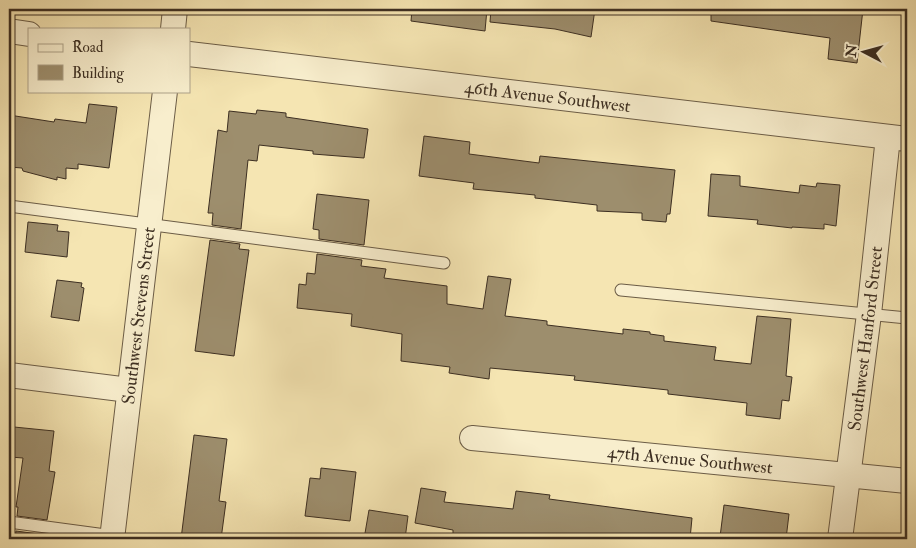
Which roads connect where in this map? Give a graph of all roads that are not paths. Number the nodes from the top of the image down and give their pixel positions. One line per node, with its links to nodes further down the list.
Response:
1 (175, 9): 2 (street)
2 (172, 28)
3 (9, 31): 4 (street)
4 (28, 34)
5 (190, 54): 7 (street, 46th Avenue Southwest)
6 (165, 92): 9 (street, Southwest Stevens Street)
7 (898, 138): 12 (street, Southwest Hanford Street)
8 (9, 206): 9 (lane)
9 (149, 224): 10 (lane); 15 (street, Southwest Stevens Street)
10 (444, 263)
11 (621, 290): 12 (lane)
12 (869, 314): 13 (lane); 17 (street, Southwest Hanford Street)
13 (907, 318)
14 (9, 375): 15 (street)
15 (129, 390): 20 (street, Southwest Stevens Street)
16 (472, 438): 17 (street, 47th Avenue Southwest)
17 (848, 475): 18 (street, 47th Avenue Southwest); 21 (street, Southwest Hanford Street)
18 (907, 481)
19 (9, 522): 20 (lane)
20 (113, 537)
21 (840, 539)

